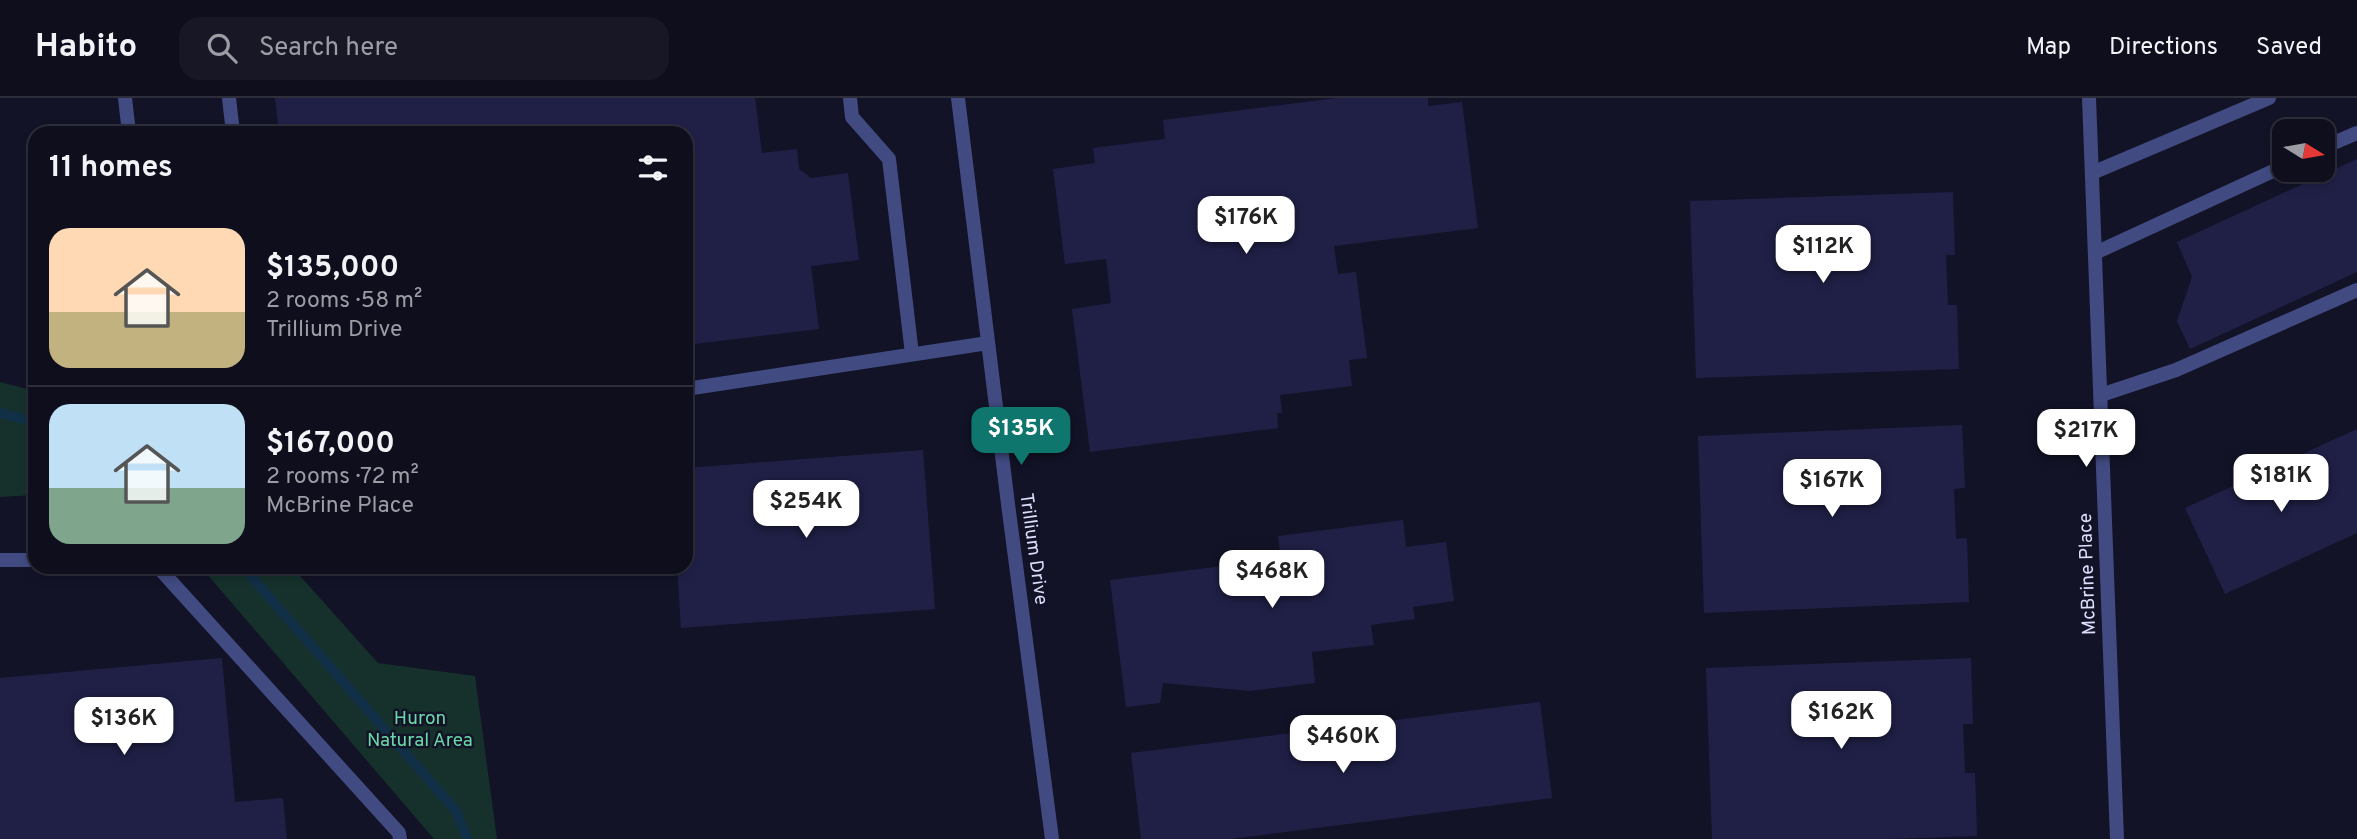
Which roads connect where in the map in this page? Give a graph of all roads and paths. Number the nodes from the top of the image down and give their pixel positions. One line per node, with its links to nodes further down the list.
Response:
1 (125, 98): 7 (street)
2 (229, 98): 8 (street)
3 (850, 98): 16 (street)
4 (958, 98): 15 (street, Trillium Drive)
5 (2089, 98): 12 (street, McBrine Place)
6 (2269, 98): 12 (street)
7 (128, 126)
8 (232, 126)
9 (2357, 133): 10 (street)
10 (2335, 142)
11 (2272, 172): 13 (street)
12 (2092, 173): 13 (street, McBrine Place)
13 (2095, 253): 18 (street, McBrine Place)
14 (2357, 290): 18 (street)
15 (988, 343): 16 (street); 23 (street, Trillium Drive)
16 (912, 354): 17 (street)
17 (693, 388)
18 (2101, 396): 24 (street, McBrine Place)
19 (0, 560): 20 (street)
20 (28, 560)
21 (164, 574): 22 (street)
22 (400, 839)
23 (1052, 839)
24 (2118, 839)

